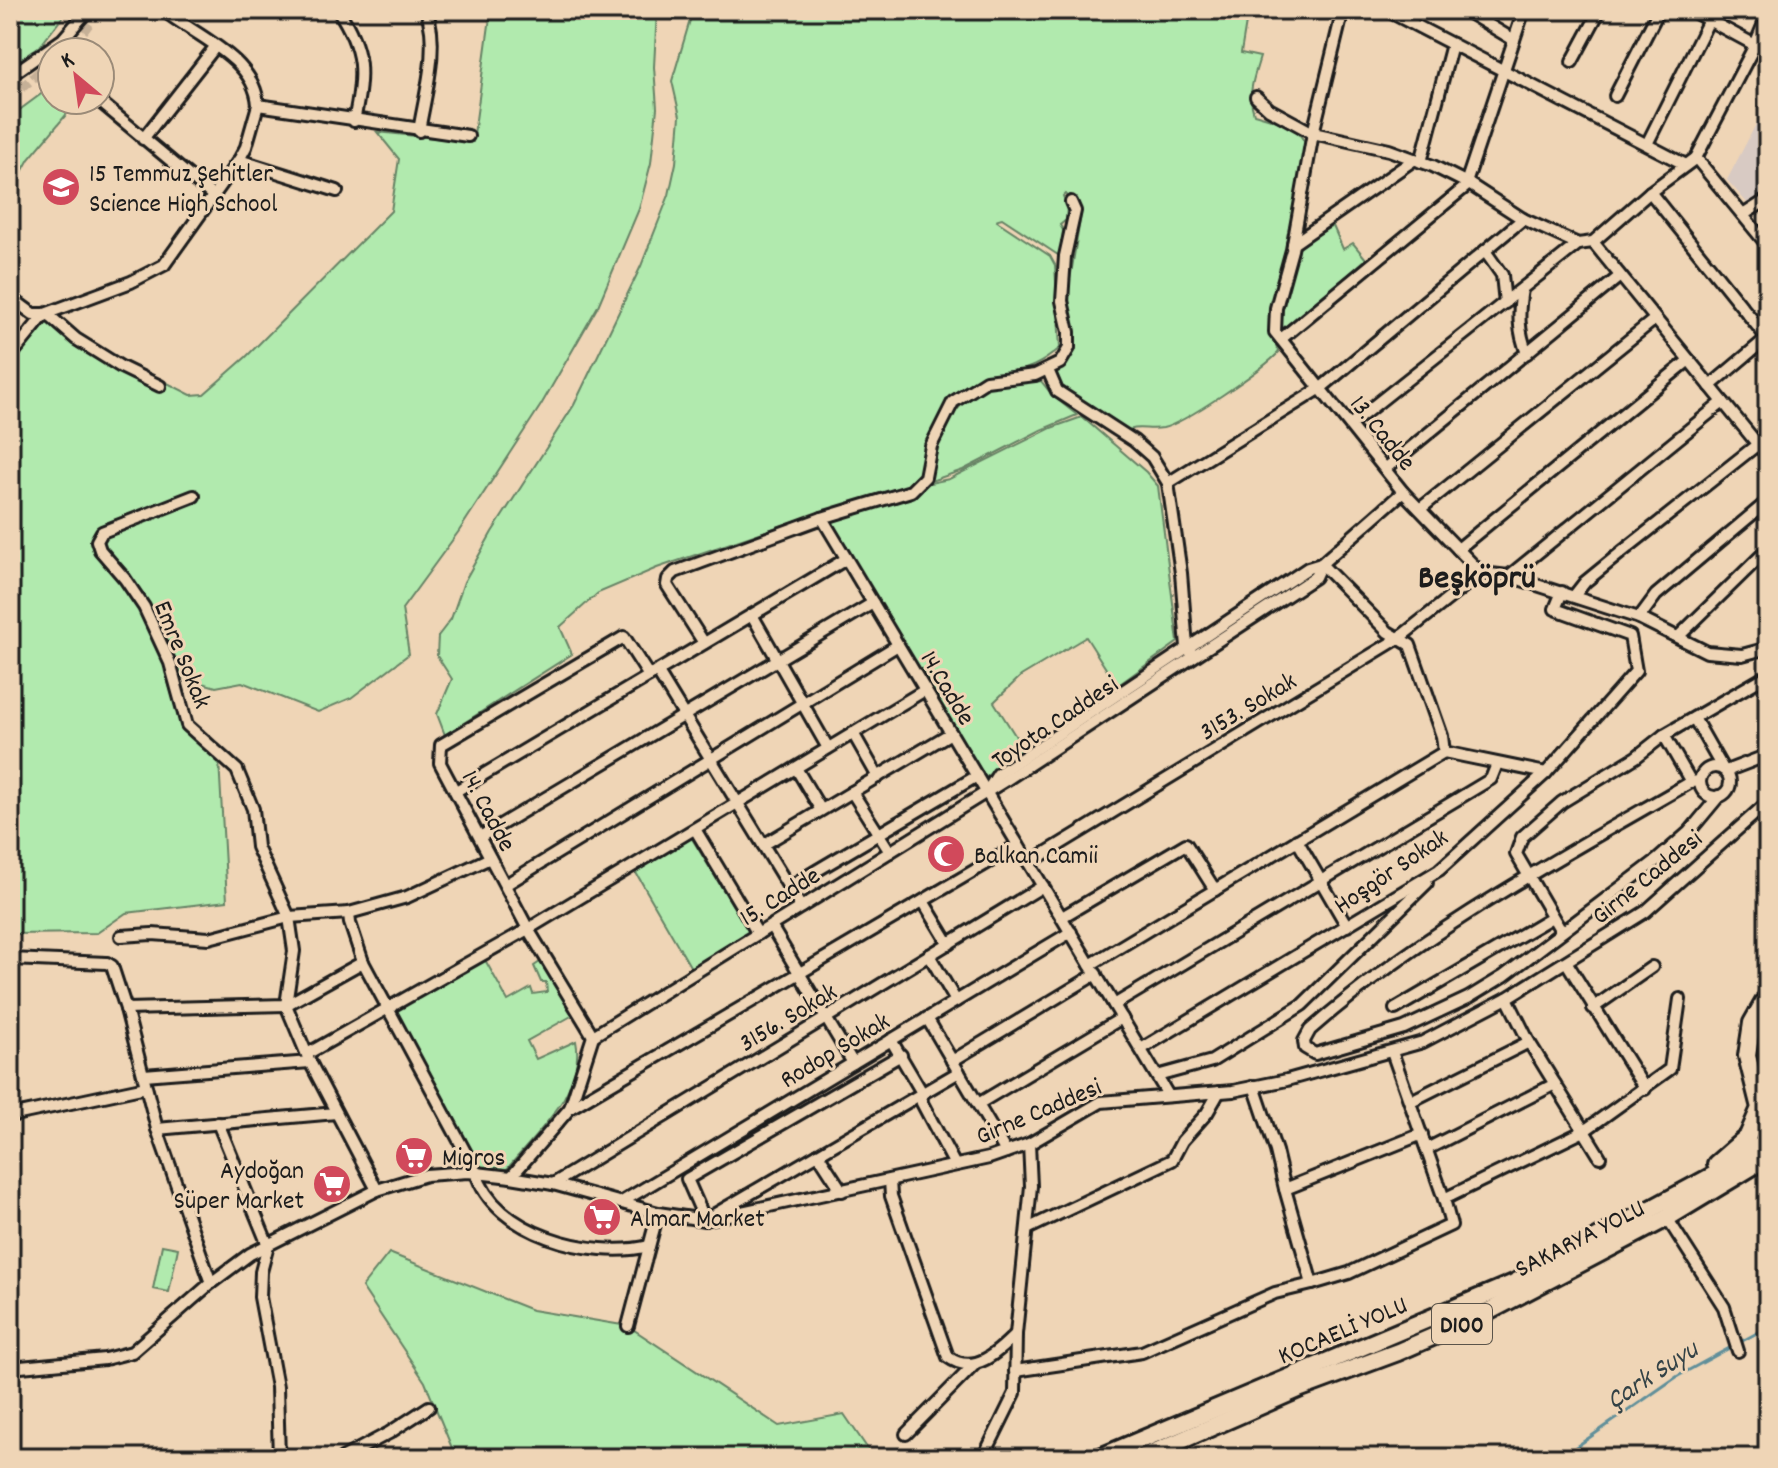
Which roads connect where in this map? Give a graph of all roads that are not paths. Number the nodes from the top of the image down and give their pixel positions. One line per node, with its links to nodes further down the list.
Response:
1 (88, 10): 20 (street)
2 (338, 10): 25 (street)
3 (426, 10): 26 (street)
4 (1343, 10): 27 (street)
5 (1386, 10): 15 (street)
6 (1464, 10): 14 (street)
7 (1524, 10): 14 (street)
8 (1600, 10): 18 (street)
9 (1659, 10): 21 (street)
10 (1690, 10): 13 (street)
11 (165, 11): 17 (street)
12 (1768, 16): 16 (street)
13 (1709, 20): 16 (street); 30 (street)
14 (1514, 40): 19 (street)
15 (1452, 44): 19 (street); 32 (street)
16 (1755, 45): 33 (street)
17 (215, 47): 23 (street); 29 (street)
18 (1572, 62)
19 (1504, 71): 30 (street); 34 (street)
20 (10, 76)
21 (1615, 96)
22 (1256, 97): 27 (street)
23 (258, 105): 25 (street); 31 (street)
24 (116, 116): 29 (street)
25 (354, 121): 26 (street)
26 (419, 131): 28 (street)
27 (1313, 133): 32 (street); 43 (street)
28 (468, 136)
29 (143, 139): 37 (street)
30 (1647, 144): 33 (street)
31 (239, 160): 35 (street); 37 (street)
32 (1418, 160): 34 (street); 43 (street)
33 (1691, 162): 36 (street); 40 (street)
34 (1468, 184): 41 (street); 54 (street)
35 (337, 191)
36 (1650, 192): 42 (street); 53 (street)
37 (212, 195): 51 (street)
38 (1768, 199): 40 (street)
39 (1071, 202): 58 (street)
40 (1743, 215): 45 (street)
41 (1523, 219): 44 (street); 46 (street)
42 (1593, 242): 44 (street); 47 (street)
43 (1293, 244): 54 (street)
44 (1578, 244): 48 (street)
45 (1768, 246)
46 (1485, 251): 50 (street); 61 (street)
47 (1620, 276): 52 (street); 55 (street)
48 (1522, 289): 50 (street); 55 (street)
49 (10, 297): 51 (street)
50 (1505, 303): 64 (street)
51 (45, 314): 56 (street); 59 (street)
52 (1655, 319): 57 (street); 71 (street)
53 (1768, 337): 60 (street)
54 (1281, 339): 61 (street, 13. Cadde)
55 (1527, 353): 66 (street)
56 (10, 357)
57 (1689, 360): 60 (street); 73 (street)
58 (1048, 370): 67 (street); 72 (street)
59 (160, 386)
60 (1710, 386): 62 (street)
61 (1321, 388): 64 (street, 13. Cadde); 67 (street)
62 (1723, 402): 65 (street); 78 (street)
63 (1768, 422): 65 (street)
64 (1350, 425): 66 (street, 13. Cadde)
65 (1763, 450): 80 (street)
66 (1385, 469): 68 (street, 13. Cadde)
67 (1168, 483): 89 (street)
68 (1403, 492): 71 (street, 13. Cadde); 76 (street, Toyota Caddesi)
69 (194, 496): 137 (street, Emre Sokak)
70 (1768, 501): 83 (street)
71 (1420, 509): 73 (street, 13. Cadde)
72 (822, 518): 75 (street, 14.Cadde); 86 (street)
73 (1458, 549): 77 (street, 13. Cadde)
74 (1768, 549): 84 (street)
75 (846, 559): 81 (street, 14.Cadde); 82 (street)
76 (1321, 564): 85 (street); 89 (street, Toyota Caddesi)
77 (1481, 573): 78 (street); 85 (street, 3153. Sokak)
78 (1509, 576): 79 (street)
79 (1562, 592): 80 (street); 107 (street, Hoşgör Sokak)
80 (1574, 596): 83 (street)
81 (873, 603): 87 (street, 14.Cadde); 90 (street)
82 (752, 615): 86 (street); 90 (street)
83 (1639, 618): 84 (street)
84 (1678, 637): 88 (street)
85 (1399, 638): 101 (street); 126 (street, 3153. Sokak)
86 (704, 643): 91 (street)
87 (898, 645): 93 (street, 14.Cadde); 94 (street)
88 (1768, 648)
89 (1190, 651): 113 (street, Toyota Caddesi)
90 (778, 660): 94 (street); 95 (street)
91 (653, 674): 95 (street); 111 (street); 111 (street, 14. Cadde)
92 (1768, 675): 96 (street)
93 (925, 690): 97 (street); 98 (street, 14.Cadde)
94 (803, 704): 100 (street); 103 (street)
95 (684, 716): 103 (street); 120 (street)
96 (1694, 718): 99 (street); 106 (street)
97 (853, 733): 100 (street); 109 (street)
98 (951, 733): 108 (street, 14.Cadde); 109 (street)
99 (1664, 735): 110 (street); 128 (street)
100 (828, 748): 105 (street)
101 (1444, 752): 104 (street); 121 (street)
102 (1768, 755): 106 (street)
103 (711, 760): 116 (street); 130 (street)
104 (1497, 764): 107 (street); 129 (street)
105 (796, 768): 116 (street); 117 (street)
106 (1724, 770): 110 (street); 114 (street)
107 (1546, 773): 127 (street, Hoşgör Sokak)
108 (977, 776): 113 (street, 14.Cadde); 119 (street)
109 (878, 777): 112 (street)
110 (1696, 781): 114 (street); 128 (street)
111 (456, 791): 120 (street, 14. Cadde)
112 (852, 792): 117 (street); 119 (street)
113 (987, 793): 123 (street, 14.Cadde); 124 (street, 15. Cadde)
114 (1719, 796): 143 (street)
115 (1768, 802): 151 (street, Girne Caddesi)
116 (737, 803): 118 (street); 122 (street)
117 (821, 810): 122 (street)
118 (695, 829): 142 (street); 145 (street)
119 (878, 834): 124 (street); 132 (street)
120 (480, 837): 125 (street, 14. Cadde)
121 (1297, 840): 129 (street); 133 (street)
122 (763, 845): 132 (street)
123 (1018, 845): 126 (street, 14.Cadde); 134 (street)
124 (890, 852): 135 (street, 15. Cadde)
125 (490, 858): 130 (street, 14. Cadde); 136 (street)
126 (1029, 863): 131 (street, 14.Cadde)
127 (1439, 870): 141 (street, Hoşgör Sokak); 181 (street)
128 (1529, 876): 139 (street); 143 (street)
129 (1321, 881): 141 (street); 160 (street)
130 (505, 885): 142 (street, 14. Cadde)
131 (1043, 886): 138 (street, 14.Cadde); 147 (street, 3156. Sokak)
132 (789, 887): 135 (street)
133 (1215, 890): 138 (street); 153 (street)
134 (923, 901): 147 (street); 154 (street)
135 (801, 907): 140 (street, 15. Cadde)
136 (349, 913): 137 (street); 150 (street)
137 (289, 917): 146 (street); 159 (street, Emre Sokak)
138 (1062, 917): 144 (street, 14.Cadde)
139 (1552, 917): 143 (street); 164 (street)
140 (771, 926): 145 (street, 15. Cadde); 154 (street)
141 (1347, 926): 173 (street, Hoşgör Sokak)
142 (528, 929): 161 (street); 168 (street, 14. Cadde)
143 (1561, 931)
144 (1071, 932): 153 (street, 14.Cadde); 158 (street, Rodop Sokak)
145 (758, 934): 168 (street, 15. Cadde)
146 (121, 936)
147 (949, 944): 148 (street, 3156. Sokak)
148 (929, 955): 158 (street); 165 (street, 3156. Sokak)
149 (10, 959): 163 (street)
150 (363, 962): 159 (street); 161 (street)
151 (1567, 963): 156 (street, Girne Caddesi); 162 (street)
152 (1652, 967): 162 (street)
153 (1093, 970): 160 (street, 14.Cadde); 177 (street)
154 (800, 973): 165 (street); 191 (street)
155 (1768, 995): 221 (highway)
156 (1507, 998): 171 (street); 174 (street, Girne Caddesi)
157 (1680, 999): 185 (street)
158 (956, 1001): 166 (street, Rodop Sokak)
159 (286, 1005): 163 (street); 176 (street)
160 (1114, 1005): 167 (street, 14.Cadde)
161 (389, 1007): 176 (street); 207 (street)
162 (1593, 1008): 185 (street)
163 (126, 1009): 180 (street)
164 (1395, 1009)
165 (826, 1018): 178 (street); 210 (street, 3156. Sokak)
166 (927, 1018): 169 (street, Rodop Sokak); 177 (street)
167 (1122, 1018): 173 (street, 14.Cadde); 190 (street)
168 (593, 1036): 191 (street)
169 (891, 1040): 175 (street); 178 (street, Rodop Sokak)
170 (1768, 1041): 172 (highway)
171 (1529, 1042): 182 (street); 189 (street)
172 (1768, 1047)
173 (1141, 1049): 181 (street, 14.Cadde)
174 (1392, 1052): 183 (street, Girne Caddesi); 189 (street)
175 (901, 1055): 187 (street); 219 (street)
176 (308, 1058): 180 (street); 192 (street)
177 (952, 1061): 179 (street)
178 (853, 1063): 216 (street, Rodop Sokak)
179 (959, 1072): 187 (street); 190 (street)
180 (144, 1075): 184 (street)
181 (1157, 1076): 188 (street, 14.Cadde)
182 (1555, 1084): 196 (street); 200 (street)
183 (1254, 1086): 186 (street, Girne Caddesi); 211 (street)
184 (146, 1087): 193 (street); 195 (street)
185 (1645, 1089): 196 (street)
186 (1219, 1092): 188 (street, Girne Caddesi); 220 (street)
187 (920, 1095): 202 (street); 205 (street)
188 (1168, 1095): 199 (street, Girne Caddesi)
189 (1411, 1101): 197 (street)
190 (978, 1104): 201 (street)
191 (570, 1108): 208 (street)
192 (336, 1113): 194 (street); 212 (street)
193 (10, 1116)
194 (218, 1123): 195 (street); 222 (street)
195 (157, 1129): 224 (street)
196 (1584, 1131): 203 (street); 215 (street)
197 (1422, 1134): 200 (street); 211 (street)
198 (1768, 1141): 221 (highway, KOCAELİ YOLU / D100)
199 (1029, 1144): 201 (street, Girne Caddesi); 220 (street)
200 (1427, 1149): 215 (street)
201 (1006, 1152): 205 (street, Girne Caddesi)
202 (818, 1154): 213 (street); 219 (street)
203 (1600, 1157)
204 (1768, 1157): 214 (highway, SAKARYA YOLU / D100)
205 (955, 1165): 209 (street, Girne Caddesi)
206 (1768, 1166): 214 (highway)
207 (476, 1172): 208 (street, Girne Caddesi); 212 (street, Girne Caddesi); 223 (street)
208 (511, 1177): 210 (street, Girne Caddesi)
209 (890, 1180): 213 (street, Girne Caddesi); 229 (street)
210 (553, 1184): 216 (street, Girne Caddesi)
211 (1285, 1189): 225 (street)
212 (377, 1190): 222 (street, Girne Caddesi)
213 (842, 1191): 219 (street, Girne Caddesi)
214 (1707, 1195): 218 (highway, SAKARYA YOLU / D100)
215 (1444, 1199): 225 (street)
216 (620, 1203): 217 (street, Girne Caddesi)
217 (658, 1213): 219 (street, Girne Caddesi); 223 (street)
218 (1667, 1218): 228 (street); 238 (highway, SAKARYA YOLU / D100)
219 (705, 1220)
220 (1027, 1229): 227 (street)
221 (1599, 1236): 237 (highway, KOCAELİ YOLU / D100)
222 (268, 1245): 224 (street, Girne Caddesi); 234 (street)
223 (649, 1246): 226 (street)
224 (211, 1283): 230 (street, Girne Caddesi)
225 (1312, 1284): 231 (street)
226 (628, 1326)
227 (1016, 1334): 229 (street); 231 (street)
228 (1738, 1351)
229 (974, 1365): 233 (street)
230 (10, 1368)
231 (1015, 1371): 236 (street)
232 (429, 1407): 235 (street)
233 (906, 1434)
234 (277, 1456)
235 (342, 1458)
236 (983, 1458)
237 (1098, 1458)
238 (1141, 1458)

